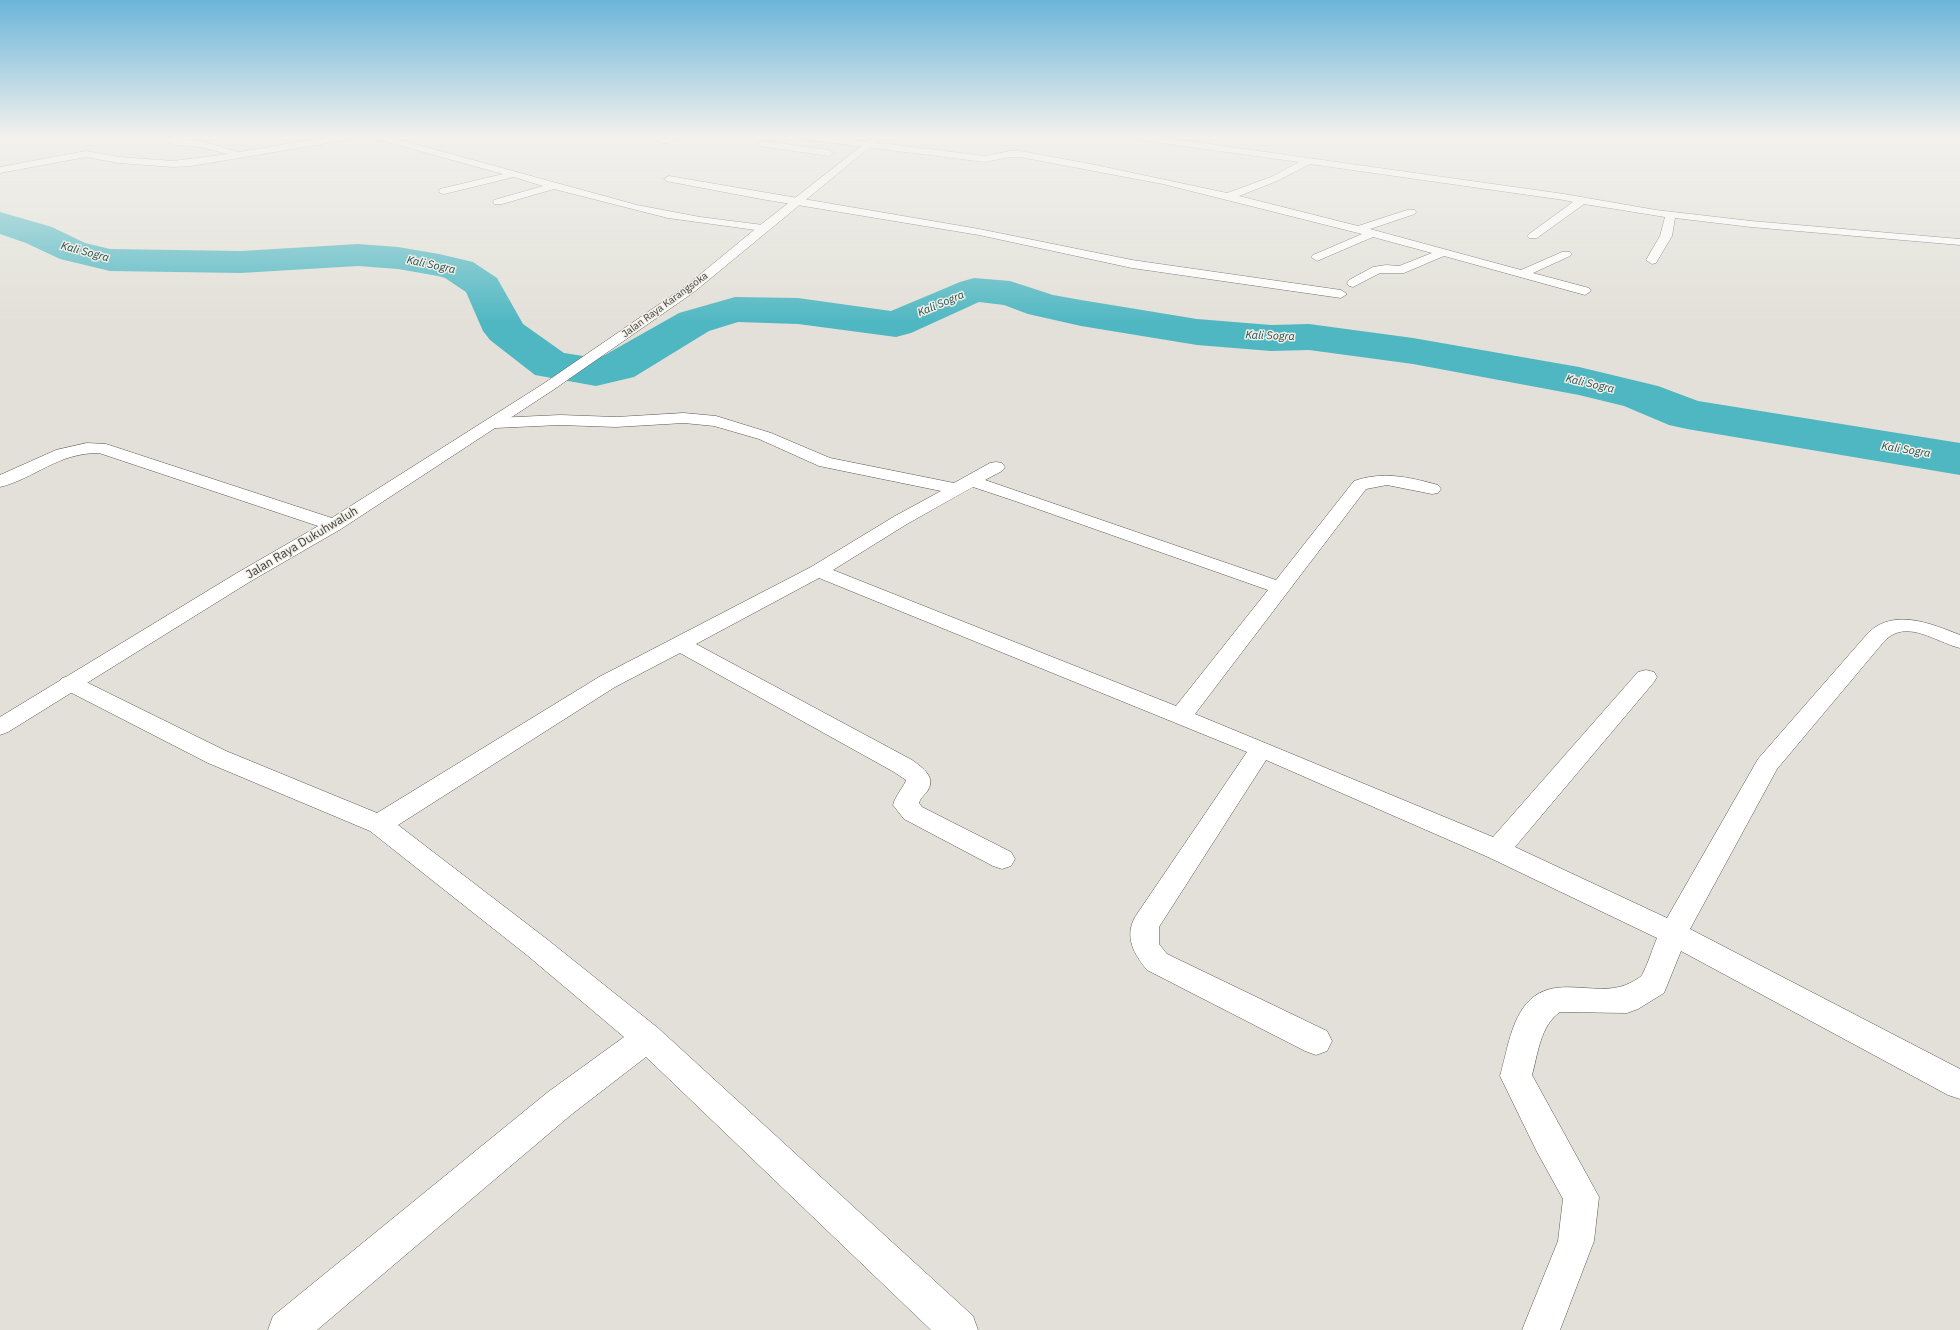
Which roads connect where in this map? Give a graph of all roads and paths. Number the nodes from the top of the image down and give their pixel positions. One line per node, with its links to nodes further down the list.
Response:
1 (508, 199): 8 (street)
2 (599, 199): 12 (street)
3 (782, 199): 9 (street)
4 (802, 199): 9 (street, Jalan Raya Karangsoka)
5 (1235, 199): 13 (street)
6 (1575, 199): 7 (street)
7 (1582, 200): 11 (street); 15 (street)
8 (498, 202)
9 (798, 202): 12 (street, Jalan Raya Karangsoka); 24 (street)
10 (1411, 212): 13 (street)
11 (1671, 214): 16 (street); 20 (street)
12 (763, 228): 25 (street, Jalan Raya Karangsoka)
13 (1358, 230): 14 (street)
14 (1371, 234): 17 (street); 19 (street)
15 (1533, 236)
16 (1960, 242)
17 (1442, 253): 21 (street); 22 (street)
18 (1566, 254): 21 (street)
19 (1317, 257)
20 (1652, 260)
21 (1522, 274): 23 (street)
22 (1353, 283)
23 (1585, 291)
24 (1341, 294)
25 (600, 351): 26 (street, Jalan Raya Dukuhwaluh)
26 (495, 422): 29 (street); 31 (street, Jalan Raya Dukuhwaluh)
27 (996, 468): 29 (street)
28 (0, 482): 31 (street)
29 (964, 485): 32 (street); 33 (street)
30 (1432, 489): 33 (street)
31 (334, 525): 37 (street, Jalan Raya Dukuhwaluh)
32 (818, 571): 35 (street); 38 (street)
33 (1280, 588): 38 (street)
34 (1960, 642): 44 (street)
35 (680, 644): 41 (street); 43 (street)
36 (1646, 677): 42 (street)
37 (70, 683): 39 (street, Jalan Raya Dukuhwaluh); 41 (street)
38 (1180, 716): 40 (street)
39 (0, 726)
40 (1261, 749): 42 (street); 46 (street)
41 (379, 824): 45 (street)
42 (1497, 850): 44 (street)
43 (1002, 859)
44 (1673, 933): 47 (street); 50 (street)
45 (647, 1038): 48 (street); 49 (street)
46 (1316, 1041)
47 (1960, 1085)
48 (287, 1330)
49 (960, 1330)
50 (1541, 1330)

